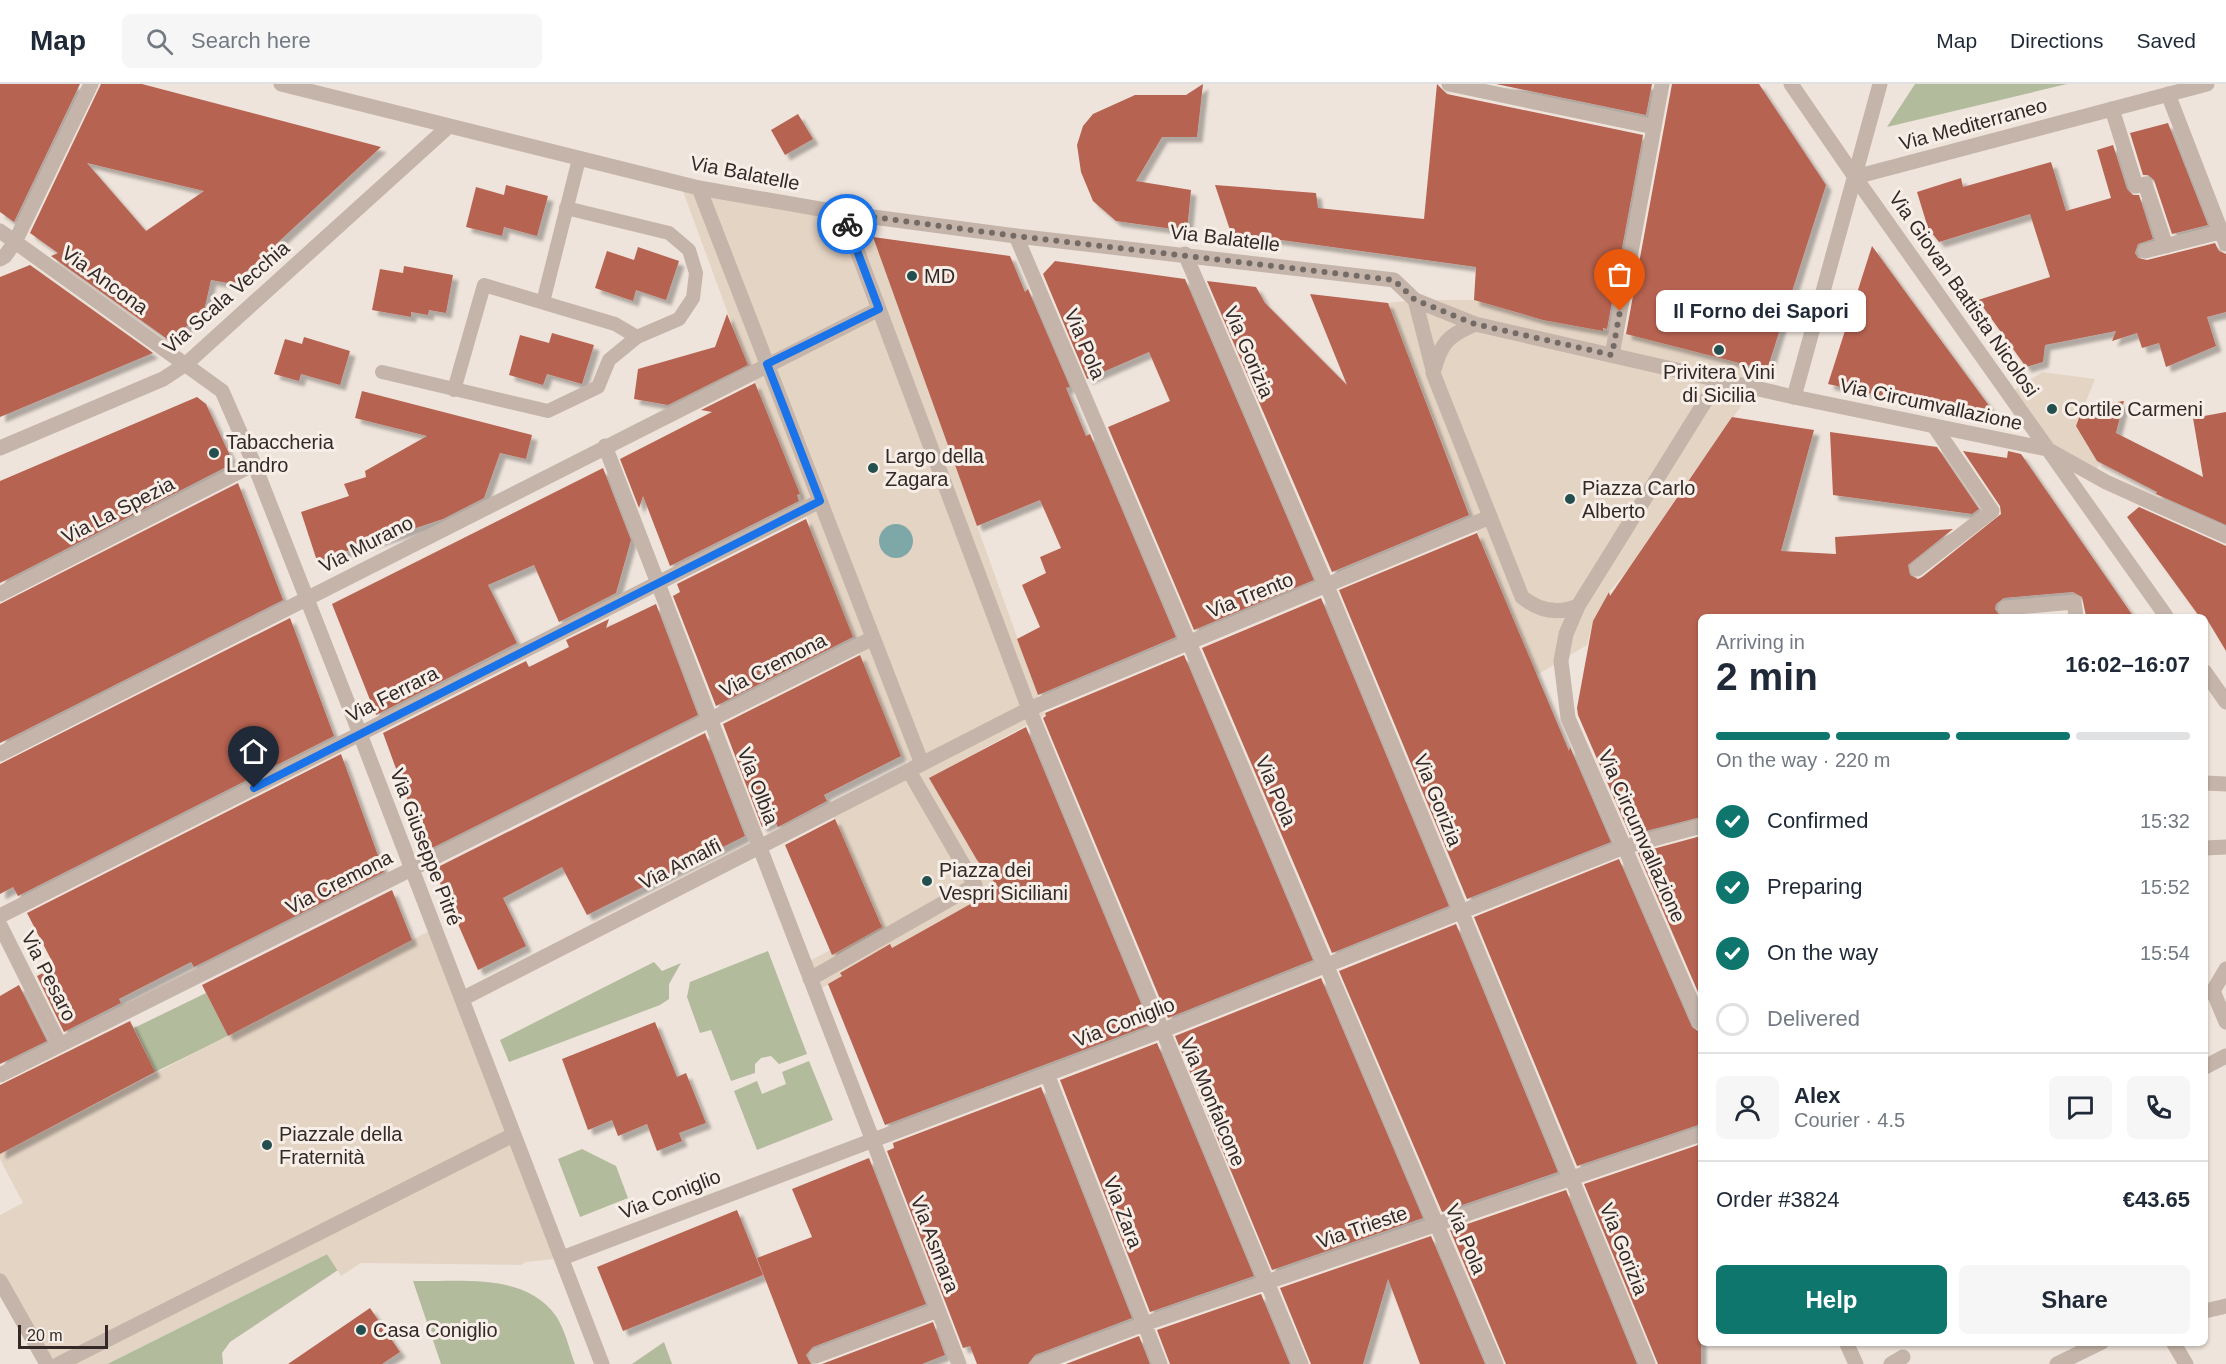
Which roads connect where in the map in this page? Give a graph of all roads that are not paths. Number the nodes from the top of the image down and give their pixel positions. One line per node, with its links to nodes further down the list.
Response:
1 (91, 84): 20 (street)
2 (281, 84): 10 (street, Via Balatelle)
3 (1449, 84): 11 (street)
4 (1662, 84): 11 (street)
5 (1791, 84): 13 (street, Via Giovan Battista Nicolosi)
6 (1880, 84): 13 (street)
7 (2206, 84): 8 (street, Via Mediterraneo)
8 (2168, 94): 9 (street, Via Mediterraneo); 19 (street)
9 (2112, 109): 13 (street, Via Mediterraneo); 21 (street)
10 (448, 127): 12 (street, Via Balatelle); 31 (street, Via Scala Vecchia)
11 (1654, 127): 30 (street)
12 (579, 159): 14 (street, Via Balatelle); 15 (lane)
13 (1855, 177): 37 (street); 41 (street, Via Giovan Battista Nicolosi)
14 (699, 188): 16 (street, Via Balatelle); 32 (street)
15 (566, 208): 26 (lane); 29 (lane)
16 (843, 213): 18 (street, Via Balatelle); 27 (street, Via Monfalcone)
17 (0, 231): 20 (street, Via Ancona)
18 (1016, 236): 23 (street, Via Balatelle); 56 (street, Via Pola)
19 (2223, 238): 21 (street)
20 (15, 242): 24 (street); 31 (street, Via Ancona)
21 (2166, 246): 22 (street)
22 (2145, 251)
23 (1185, 254): 25 (street, Via Balatelle); 48 (street, Via Gorizia)
24 (0, 259)
25 (1415, 300): 28 (street, Via Circumvallazione); 34 (street)
26 (543, 302): 29 (lane); 36 (lane)
27 (879, 309): 32 (street, Via Murano); 59 (street, Via Monfalcone)
28 (1475, 324): 30 (street, Via Circumvallazione); 34 (street)
29 (637, 337): 36 (lane)
30 (1612, 355): 35 (street, Via Circumvallazione)
31 (186, 364): 40 (street, Via Scala Vecchia); 42 (street, Via Giuseppe Pitré)
32 (767, 364): 39 (street, Via Murano); 43 (street)
33 (382, 372): 36 (lane)
34 (1433, 373): 44 (street)
35 (1719, 378): 37 (street, Via Circumvallazione); 51 (street, Via Circumvallazione)
36 (454, 390)
37 (1794, 397): 38 (street, Via Circumvallazione)
38 (1934, 426): 41 (street, Via Circumvallazione); 46 (street)
39 (605, 446): 47 (street, Via Olbia); 50 (street, Via Murano)
40 (0, 448)
41 (2047, 449): 45 (street, Via Circumvallazione); 54 (street, Via Giovan Battista Nicolosi)
42 (254, 464): 49 (street, Via La Spezia); 50 (street, Via Giuseppe Pitré)
43 (820, 501): 47 (street, Via Ferrara); 55 (street)
44 (1490, 518): 48 (street, Via Trento); 51 (street)
45 (2226, 536)
46 (1917, 569)
47 (658, 583): 60 (street, Via Olbia); 61 (street, Via Ferrara)
48 (1327, 586): 56 (street, Via Trento); 72 (street, Via Gorizia)
49 (0, 594)
50 (305, 599): 61 (street, Via Giuseppe Pitré); 62 (street, Via Murano)
51 (1578, 606): 68 (street, Via Circumvallazione)
52 (2005, 608): 53 (street)
53 (2075, 609)
54 (2165, 614)
55 (873, 638): 60 (street, Via Cremona); 63 (street)
56 (1190, 642): 59 (street, Via Trento); 75 (street, Via Pola)
57 (2208, 676): 58 (street)
58 (2226, 702)
59 (1035, 712): 63 (street, Via Trento); 82 (street, Via Monfalcone)
60 (711, 719): 67 (street, Via Olbia); 71 (street, Via Cremona)
61 (360, 734): 71 (street, Via Giuseppe Pitré); 73 (street, Via Ferrara)
62 (0, 754)
63 (916, 768): 67 (street, Via Amalfi); 77 (street)
64 (2208, 783): 65 (street)
65 (2226, 784)
66 (1698, 827): 68 (street, Via Coniglio)
67 (759, 847): 77 (street, Via Olbia); 79 (street, Via Amalfi)
68 (1624, 847): 72 (street, Via Coniglio); 80 (street, Via Circumvallazione)
69 (2226, 847): 70 (street)
70 (2208, 848)
71 (411, 869): 79 (street, Via Giuseppe Pitré); 83 (street, Via Cremona)
72 (1461, 912): 75 (street, Via Coniglio); 91 (street, Via Gorizia)
73 (0, 916)
74 (0, 925): 83 (street, Via Pesaro)
75 (1327, 965): 82 (street, Via Coniglio); 92 (street, Via Pola)
76 (2226, 969): 78 (street)
77 (810, 979): 90 (street, Via Olbia)
78 (2209, 992): 81 (street)
79 (462, 999): 88 (street, Via Giuseppe Pitré)
80 (1698, 1016)
81 (2226, 1022)
82 (1161, 1031): 86 (street, Via Coniglio); 95 (street, Via Monfalcone)
83 (60, 1045): 87 (street, Via Cremona)
84 (2226, 1056): 85 (street)
85 (2208, 1065)
86 (1047, 1074): 90 (street, Via Coniglio); 99 (street, Via Zara)
87 (0, 1075)
88 (513, 1135): 93 (street, Via Giuseppe Pitré); 105 (street)
89 (1698, 1135): 91 (street, Via Trieste)
90 (873, 1140): 93 (street, Via Coniglio); 97 (street, Via Asmara)
91 (1573, 1178): 92 (street, Via Trieste); 112 (street, Via Gorizia)
92 (1437, 1224): 95 (street, Via Trieste); 111 (street, Via Pola)
93 (562, 1258): 106 (street, Via Giuseppe Pitré)
94 (0, 1281): 104 (street)
95 (1266, 1282): 99 (street, Via Trieste); 110 (street, Via Monfalcone)
96 (2226, 1306): 98 (street)
97 (938, 1310): 103 (street); 107 (street, Via Asmara)
98 (2208, 1310)
99 (1144, 1324): 108 (street, Via Trieste); 109 (street, Via Zara)
100 (1848, 1346): 113 (street)
101 (2091, 1346): 114 (street)
102 (2175, 1346): 115 (street)
103 (816, 1356)
104 (47, 1364)
105 (59, 1364)
106 (602, 1364)
107 (959, 1364)
108 (1038, 1364)
109 (1160, 1364)
110 (1300, 1364)
111 (1496, 1364)
112 (1648, 1364)
113 (1856, 1364)
114 (2057, 1364)
115 (2186, 1364)

